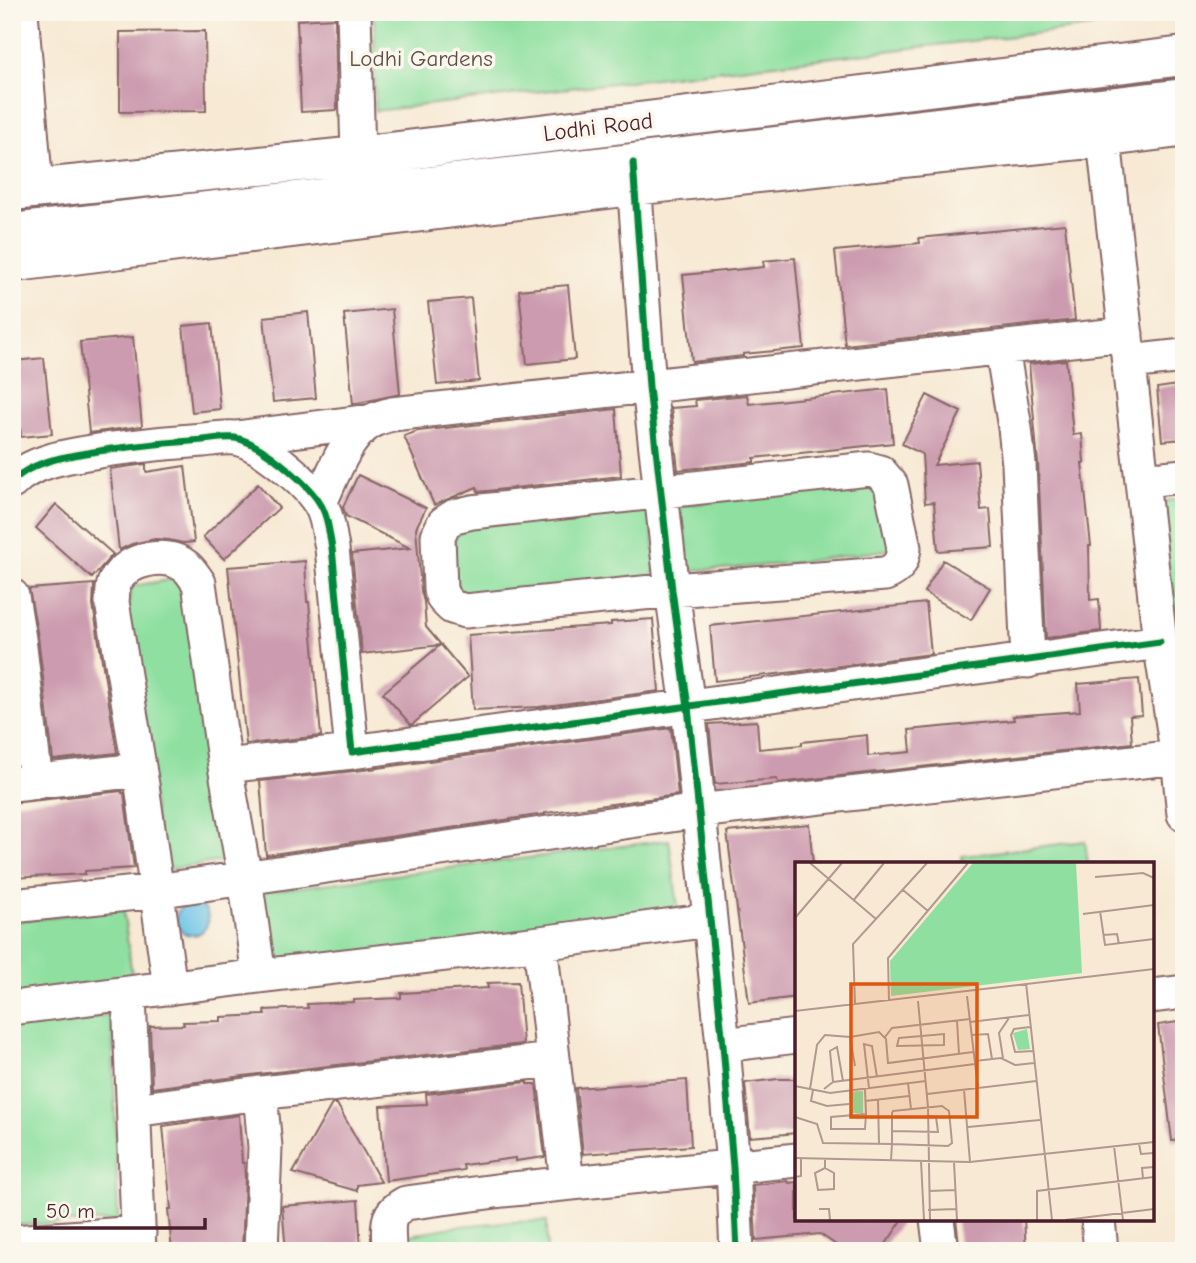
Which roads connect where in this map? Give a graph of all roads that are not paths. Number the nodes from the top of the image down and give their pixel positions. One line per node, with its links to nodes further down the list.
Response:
1 (21, 12): 9 (street)
2 (354, 12): 7 (street)
3 (1184, 56): 7 (main road, Lodhi Road)
4 (1184, 99): 5 (main road, Lodhi Road)
5 (1101, 125): 6 (street); 8 (main road, Lodhi Road); 13 (street)
6 (1184, 130)
7 (358, 156): 9 (main road, Lodhi Road)
8 (634, 175): 10 (main road, Lodhi Road); 11 (street); 15 (street)
9 (24, 190)
10 (12, 233)
11 (12, 265)
12 (1002, 348): 13 (street); 15 (street); 26 (street)
13 (1128, 348): 14 (street); 19 (street)
14 (1184, 356)
15 (649, 387): 16 (street); 21 (street)
16 (371, 421): 17 (street); 22 (street)
17 (236, 438): 20 (street); 22 (street)
18 (1184, 476): 19 (street)
19 (1142, 480): 25 (street)
20 (12, 482)
21 (662, 491): 23 (street); 23 (street); 23 (street)
22 (320, 503): 29 (street)
23 (672, 590): 27 (street)
24 (12, 596): 32 (street)
25 (1160, 642): 26 (street); 28 (street)
26 (1028, 660): 27 (street)
27 (688, 707): 29 (street); 33 (street)
28 (1178, 738): 33 (street); 34 (street)
29 (352, 752): 30 (street)
30 (225, 765): 31 (street); 35 (street)
31 (139, 770): 32 (street); 36 (street)
32 (24, 783)
33 (698, 811): 35 (street); 38 (street)
34 (1184, 814)
35 (245, 878): 36 (street); 40 (street)
36 (156, 891): 37 (street); 41 (street)
37 (12, 906)
38 (710, 920): 39 (street); 47 (street)
39 (540, 943): 40 (street); 48 (street)
40 (259, 976): 41 (street)
41 (170, 988): 43 (street)
42 (1184, 992): 44 (street)
43 (129, 994): 45 (street); 50 (street)
44 (1154, 996)
45 (12, 1008)
46 (795, 1036): 47 (street)
47 (723, 1045): 52 (street)
48 (553, 1060): 49 (street); 53 (street)
49 (260, 1093): 50 (street); 58 (street)
50 (134, 1110): 57 (street)
51 (795, 1160): 52 (street)
52 (733, 1167): 53 (street); 60 (street)
53 (567, 1183): 59 (street)
54 (937, 1221): 61 (street)
55 (1098, 1221): 62 (street)
56 (12, 1242): 57 (street)
57 (139, 1242)
58 (261, 1251)
59 (389, 1251)
60 (737, 1251)
61 (941, 1251)
62 (1101, 1251)

